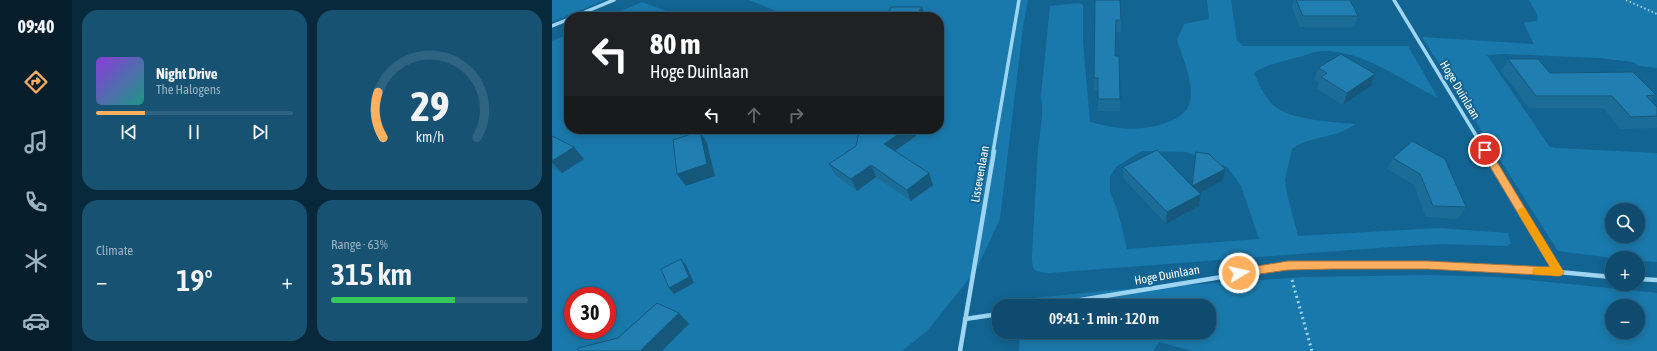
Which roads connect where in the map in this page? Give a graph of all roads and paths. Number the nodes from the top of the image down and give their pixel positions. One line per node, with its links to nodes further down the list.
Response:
1 (614, 0): 5 (street)
2 (1019, 0): 16 (street, Lissevenlaan)
3 (1394, 0): 10 (street, Hoge Duinlaan)
4 (1626, 0): 6 (path)
5 (585, 12)
6 (1657, 14)
7 (564, 21): 8 (street)
8 (552, 26)
9 (1288, 266): 10 (street, Hoge Duinlaan); 14 (street, Hoge Duinlaan); 18 (path)
10 (1559, 272): 11 (street, Hoge Duinlaan)
11 (1605, 275)
12 (1645, 279): 13 (street)
13 (1657, 280)
14 (1087, 299)
15 (992, 315): 16 (street)
16 (965, 319): 17 (street, Lissevenlaan)
17 (960, 351)
18 (1312, 351)

